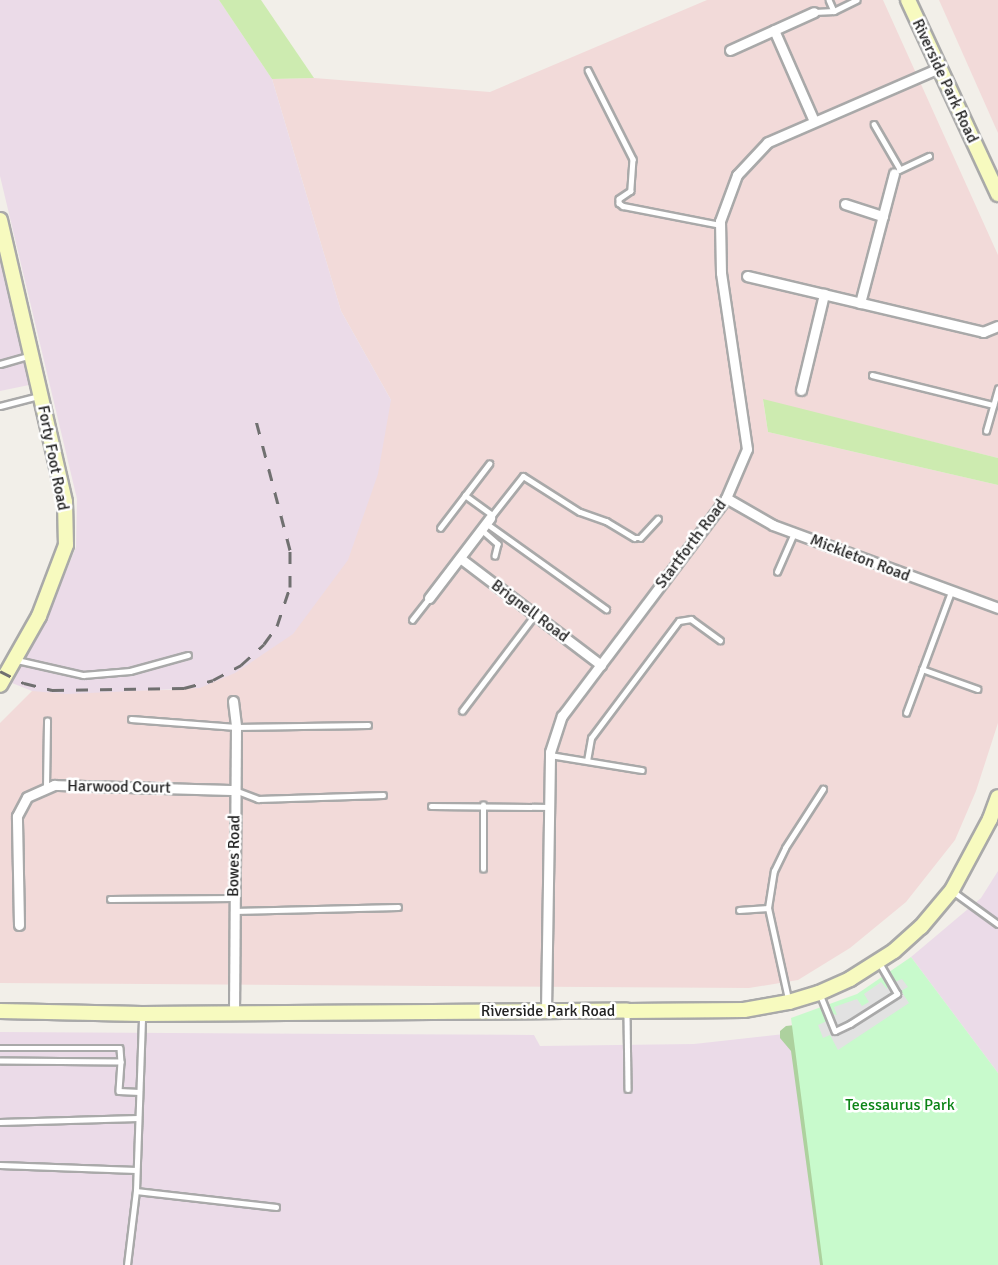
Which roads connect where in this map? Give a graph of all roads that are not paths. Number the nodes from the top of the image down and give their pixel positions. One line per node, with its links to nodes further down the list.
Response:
1 (829, 0): 4 (lane)
2 (857, 0): 4 (lane)
3 (908, 0): 8 (street, Riverside Park Road)
4 (834, 11): 5 (lane)
5 (814, 12): 6 (street)
6 (774, 30): 7 (street); 10 (street)
7 (730, 50)
8 (939, 68): 10 (street, Startforth Road); 14 (street, Riverside Park Road)
9 (588, 70): 18 (lane)
10 (814, 121): 18 (street, Startforth Road)
11 (874, 124): 13 (lane)
12 (929, 156): 13 (lane)
13 (897, 171): 16 (street)
14 (998, 195)
15 (845, 204): 16 (street)
16 (883, 216): 21 (street)
17 (0, 220): 23 (street, Forty Foot Road)
18 (720, 225): 34 (street, Startforth Road)
19 (747, 276): 20 (street)
20 (824, 294): 21 (street); 27 (street)
21 (860, 303): 22 (street)
22 (998, 326)
23 (31, 356): 24 (lane); 28 (street, Forty Foot Road)
24 (0, 364)
25 (872, 375): 29 (lane)
26 (998, 389): 29 (lane)
27 (801, 390)
28 (42, 396): 30 (lane); 50 (street, Forty Foot Road)
29 (993, 405): 31 (lane)
30 (0, 406)
31 (986, 431)
32 (489, 464): 33 (lane)
33 (465, 495): 36 (lane); 37 (lane)
34 (726, 498): 38 (street, Mickleton Road); 51 (street, Startforth Road)
35 (658, 519): 36 (lane)
36 (488, 522): 39 (lane); 40 (street); 45 (lane)
37 (440, 528)
38 (794, 533): 41 (lane); 42 (street, Mickleton Road)
39 (495, 556)
40 (460, 558): 43 (street); 46 (street, Brignell Road)
41 (777, 572)
42 (951, 592): 44 (street, Mickleton Road); 52 (lane)
43 (429, 598): 47 (lane)
44 (998, 608)
45 (606, 609)
46 (535, 615): 51 (street, Brignell Road); 56 (lane)
47 (412, 620)
48 (720, 640): 63 (lane)
49 (188, 655): 50 (lane)
50 (15, 660): 53 (street, Forty Foot Road)
51 (601, 664): 62 (street, Startforth Road)
52 (922, 669): 54 (lane); 57 (lane)
53 (0, 685)
54 (978, 689)
55 (233, 701): 61 (street, Bowes Road)
56 (462, 711)
57 (906, 713)
58 (131, 719): 61 (lane)
59 (47, 721): 65 (lane)
60 (368, 725): 61 (lane)
61 (236, 728): 67 (street, Bowes Road)
62 (550, 755): 63 (lane); 72 (street, Startforth Road)
63 (586, 761): 64 (lane)
64 (642, 770)
65 (46, 789): 67 (street, Harwood Court); 82 (street, Harwood Court)
66 (823, 789): 78 (lane)
67 (235, 790): 68 (lane); 75 (street, Bowes Road)
68 (383, 795)
69 (998, 797): 74 (street, Riverside Park Road)
70 (483, 805): 71 (lane); 72 (lane); 73 (lane)
71 (430, 806)
72 (550, 807): 88 (street, Startforth Road)
73 (483, 869)
74 (952, 890): 81 (lane); 83 (street, Riverside Park Road)
75 (234, 898): 76 (lane); 79 (street, Bowes Road)
76 (110, 899)
77 (398, 907): 79 (lane)
78 (768, 908): 80 (lane); 85 (lane)
79 (234, 910): 87 (street, Bowes Road)
80 (739, 910)
81 (998, 924)
82 (19, 925)
83 (878, 962): 84 (street, Riverside Park Road); 84 (lane)
84 (819, 993): 85 (street, Riverside Park Road)
85 (789, 1002): 89 (street, Riverside Park Road)
86 (0, 1011): 90 (street, Riverside Park Road)
87 (234, 1011): 88 (street, Riverside Park Road); 90 (street, Riverside Park Road)
88 (546, 1011): 89 (street, Riverside Park Road)
89 (627, 1011): 94 (lane)
90 (142, 1014): 95 (lane)
91 (0, 1048): 93 (lane)
92 (0, 1061): 93 (lane)
93 (120, 1062): 95 (lane)
94 (628, 1089)
95 (139, 1092): 96 (lane)
96 (138, 1118): 97 (lane); 99 (lane)
97 (0, 1122)
98 (0, 1165): 99 (lane)
99 (136, 1170): 100 (lane)
100 (136, 1191): 101 (lane); 102 (lane)
101 (276, 1207)
102 (127, 1265)

